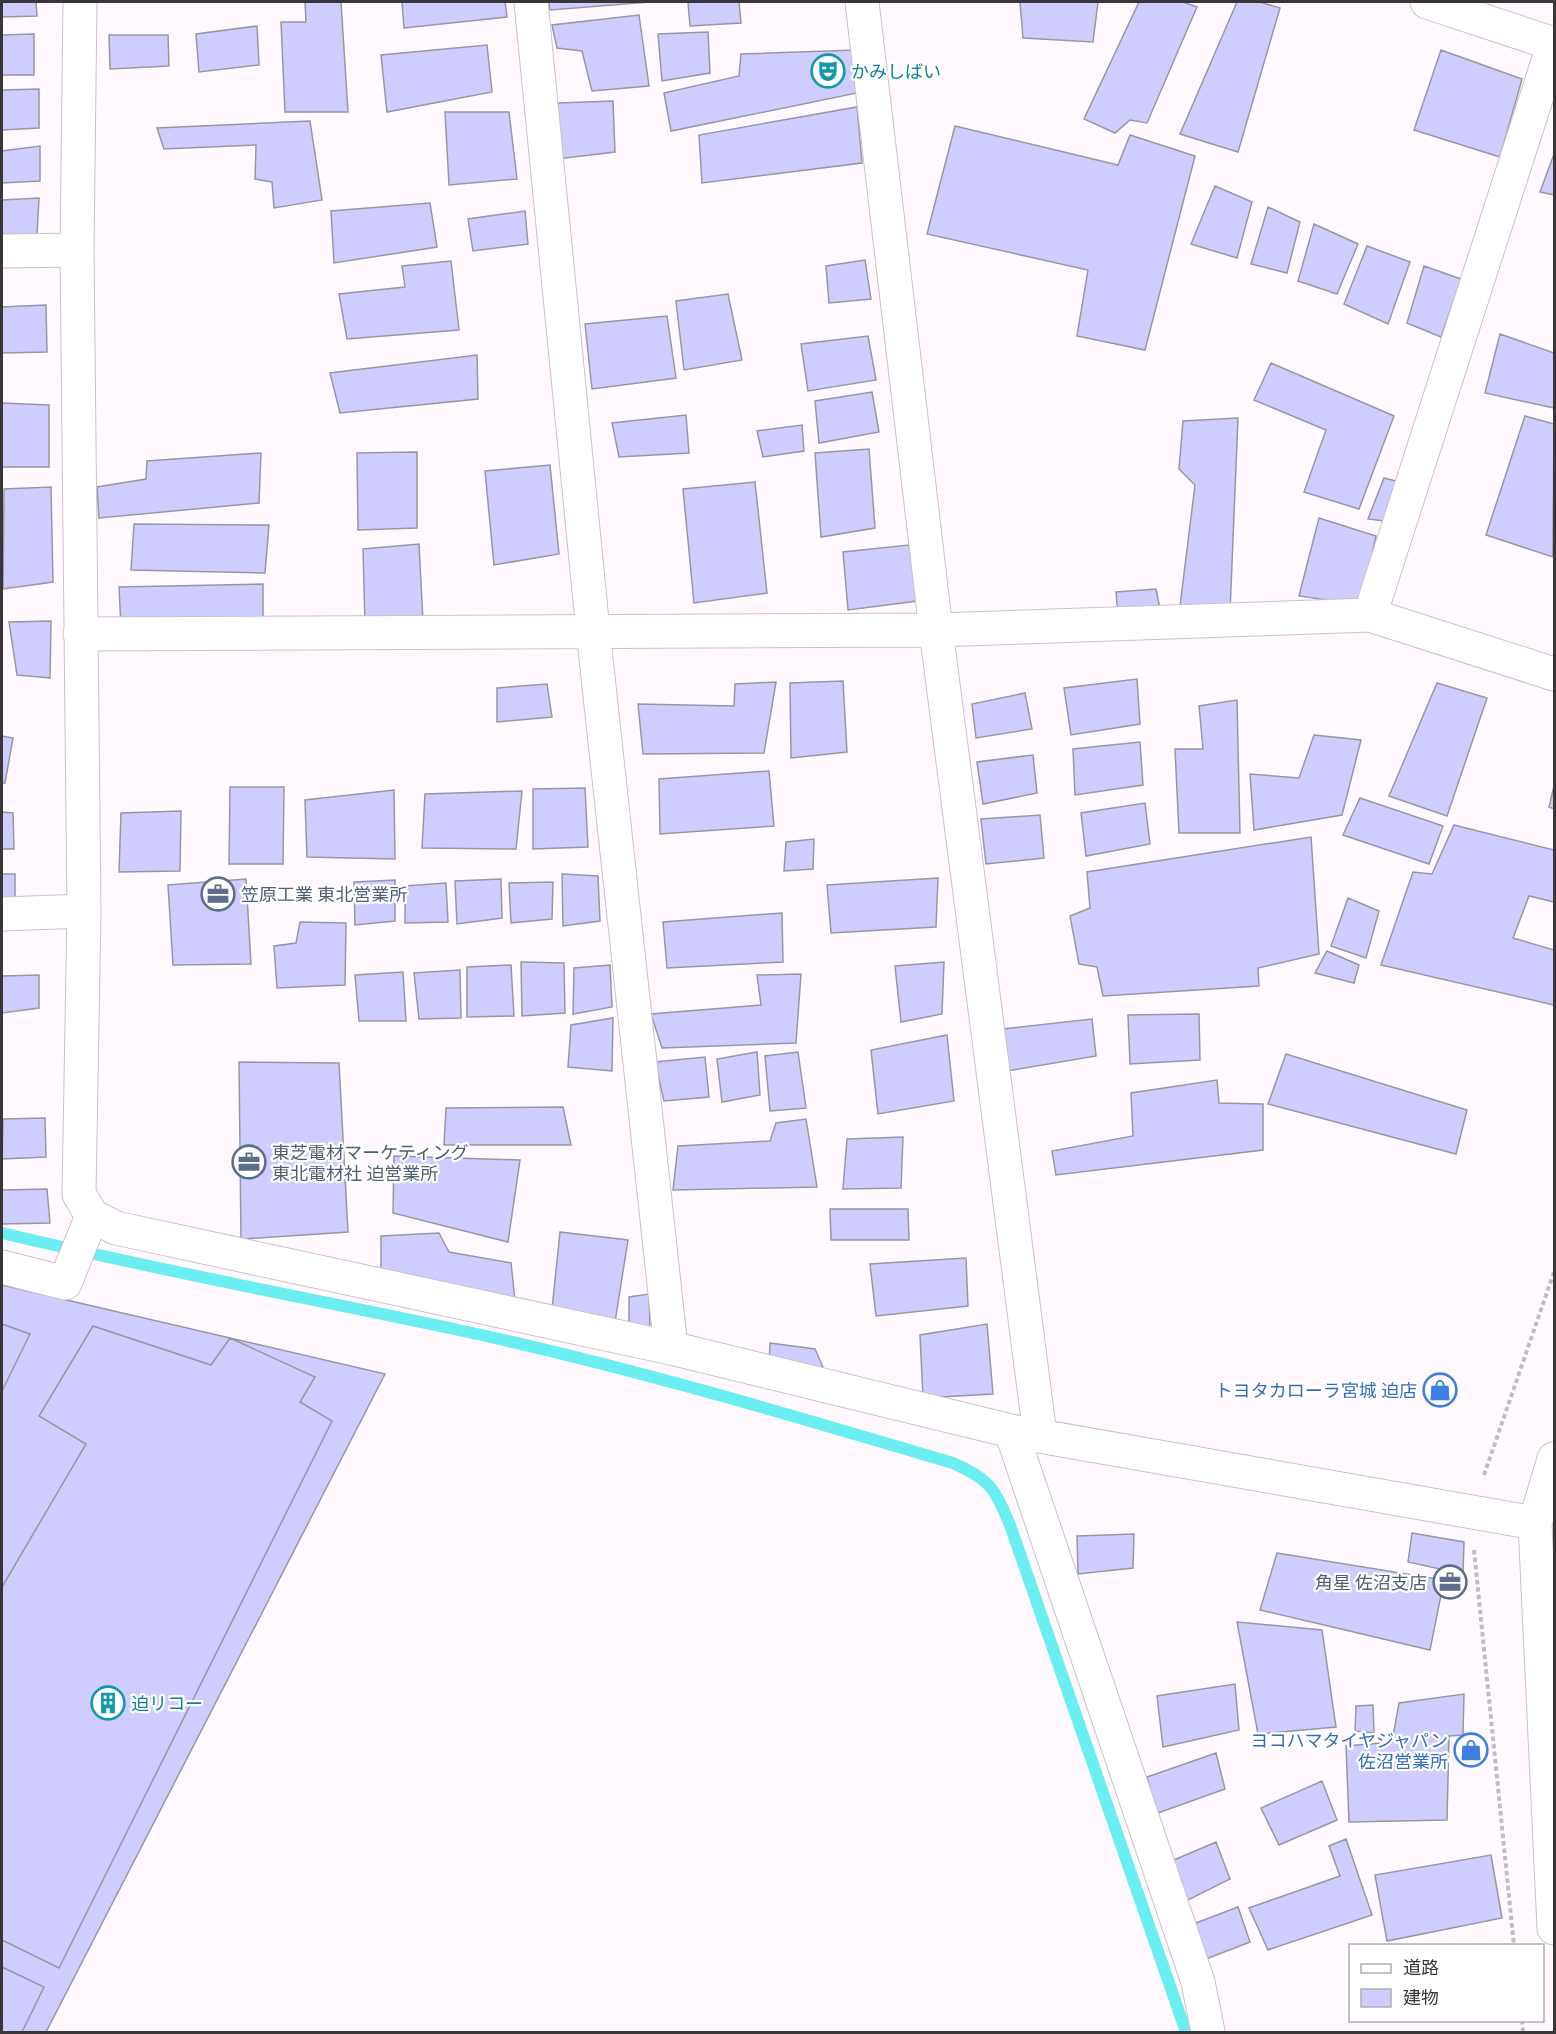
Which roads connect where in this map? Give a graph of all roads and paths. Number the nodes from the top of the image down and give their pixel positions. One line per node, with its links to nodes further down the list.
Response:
1 (80, 2): 6 (main road)
2 (531, 2): 10 (main road)
3 (862, 2): 9 (main road)
4 (1427, 2): 5 (main road)
5 (1554, 44): 8 (main road)
6 (77, 250): 7 (main road); 11 (main road)
7 (2, 251)
8 (1370, 615): 9 (main road); 12 (main road)
9 (936, 630): 10 (main road); 18 (main road)
10 (593, 631): 11 (main road); 17 (main road)
11 (80, 634): 13 (main road)
12 (1554, 674)
13 (84, 911): 14 (main road); 15 (main road)
14 (2, 914)
15 (89, 1221): 16 (main road); 17 (main road)
16 (2, 1267)
17 (671, 1348): 18 (main road)
18 (1026, 1433): 20 (main road); 22 (main road)
19 (1554, 1459): 20 (main road)
20 (1535, 1523): 21 (main road)
21 (1554, 1928)
22 (1208, 2032)

